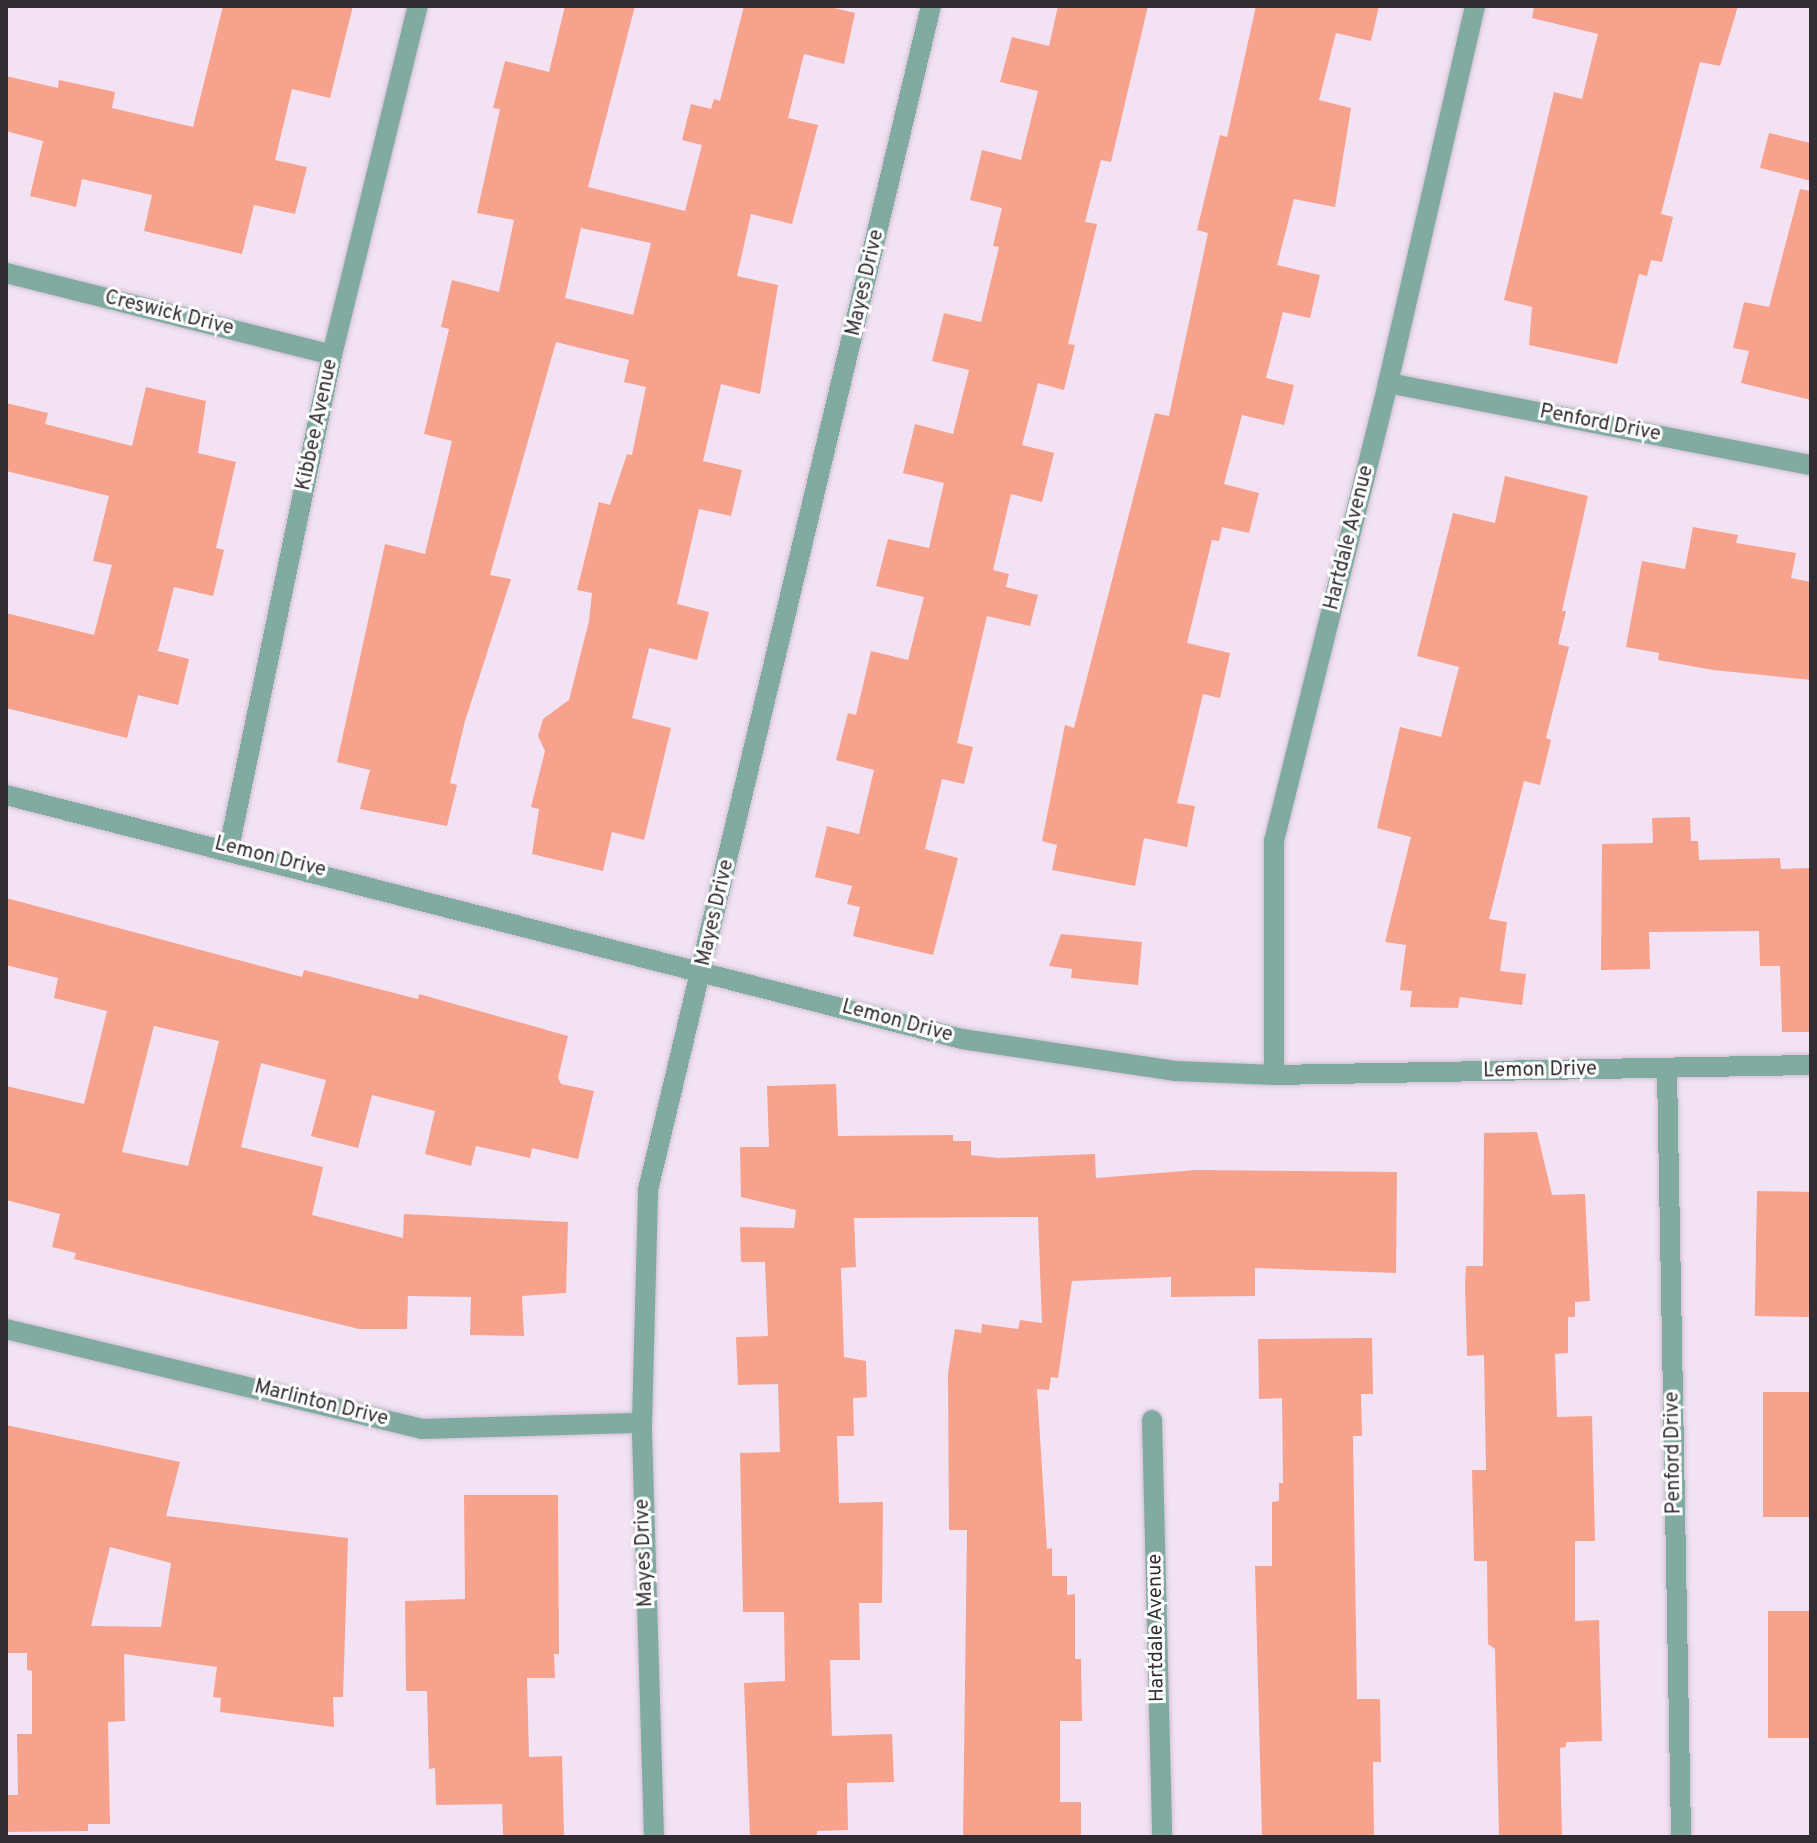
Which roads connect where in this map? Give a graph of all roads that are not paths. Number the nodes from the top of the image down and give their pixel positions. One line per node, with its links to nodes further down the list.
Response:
1 (418, 6): 5 (street, Kibbee Avenue)
2 (931, 6): 10 (street, Mayes Drive)
3 (1475, 6): 6 (street, Hartdale Avenue)
4 (6, 273): 5 (street, Creswick Drive)
5 (332, 355): 9 (street, Kibbee Avenue)
6 (1388, 383): 7 (street, Penford Drive); 13 (street, Hartdale Avenue)
7 (1811, 465)
8 (6, 795): 9 (street, Lemon Drive)
9 (229, 848): 10 (street, Lemon Drive)
10 (703, 971): 13 (street, Lemon Drive); 16 (street, Mayes Drive)
11 (1811, 1065): 12 (street, Lemon Drive)
12 (1667, 1070): 13 (street, Lemon Drive); 19 (street, Penford Drive)
13 (1274, 1075)
14 (6, 1329): 16 (street, Marlinton Drive)
15 (1152, 1420): 18 (street, Hartdale Avenue)
16 (642, 1423): 17 (street, Mayes Drive)
17 (654, 1837)
18 (1162, 1837)
19 (1681, 1837)

